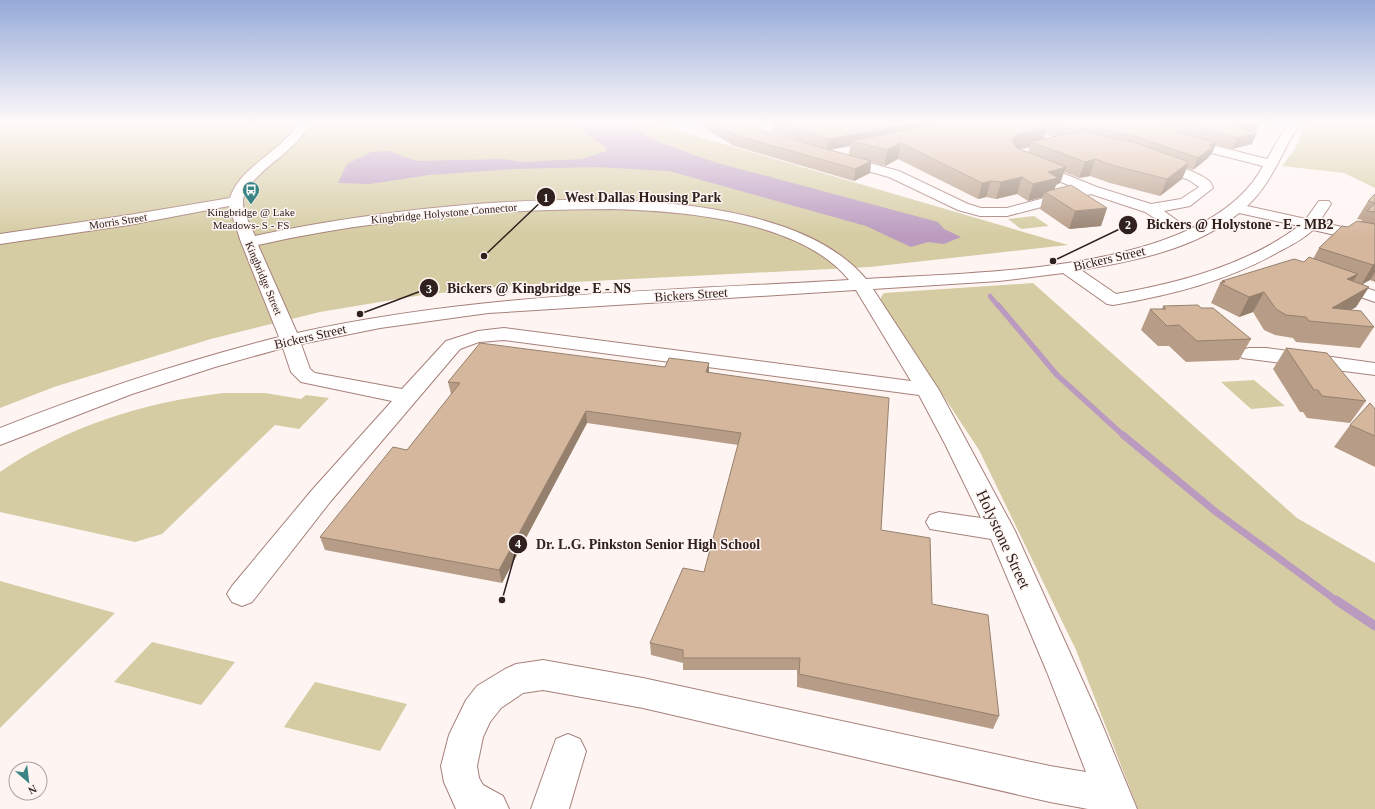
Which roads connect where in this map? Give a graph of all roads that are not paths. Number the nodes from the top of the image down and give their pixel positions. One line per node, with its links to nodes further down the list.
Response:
1 (268, 161): 10 (street)
2 (852, 161): 8 (street)
3 (1023, 161): 8 (street)
4 (1147, 161): 13 (street)
5 (1256, 161): 7 (street)
6 (1271, 161): 7 (street, Bickers Street)
7 (1270, 164): 12 (street, Bickers Street)
8 (1092, 190): 9 (street)
9 (1113, 198): 13 (street); 14 (street)
10 (236, 201): 17 (street, Morris Street); 19 (street, Kingbridge Street)
11 (1324, 204): 15 (street)
12 (1237, 208): 15 (street); 16 (street, Bickers Street)
13 (1150, 209): 14 (street)
14 (1174, 224): 16 (street)
15 (1310, 224): 18 (street); 20 (street)
16 (1199, 232): 21 (street, Bickers Street)
17 (0, 238)
18 (1375, 239)
19 (249, 242): 25 (street, Kingbridge Holystone Connector); 28 (street, Kingbridge Street)
20 (1261, 257): 22 (street); 26 (street)
21 (1085, 264): 23 (street, Bickers Street); 26 (street)
22 (1284, 264)
23 (1067, 268): 25 (street, Bickers Street); 26 (street)
24 (1321, 278): 27 (street)
25 (860, 285): 28 (street, Bickers Street); 31 (street, Holystone Street)
26 (1134, 296)
27 (1375, 297)
28 (290, 340): 32 (street, Kingbridge Street); 33 (street, Bickers Street)
29 (1249, 354): 30 (street)
30 (1375, 369)
31 (928, 390): 32 (street); 35 (street, Holystone Street)
32 (409, 397): 36 (street)
33 (0, 437)
34 (939, 522): 35 (street)
35 (1002, 531): 38 (street, Holystone Street)
36 (242, 594)
37 (568, 751): 40 (street)
38 (1115, 802): 39 (street)
39 (490, 809)
40 (550, 809)

